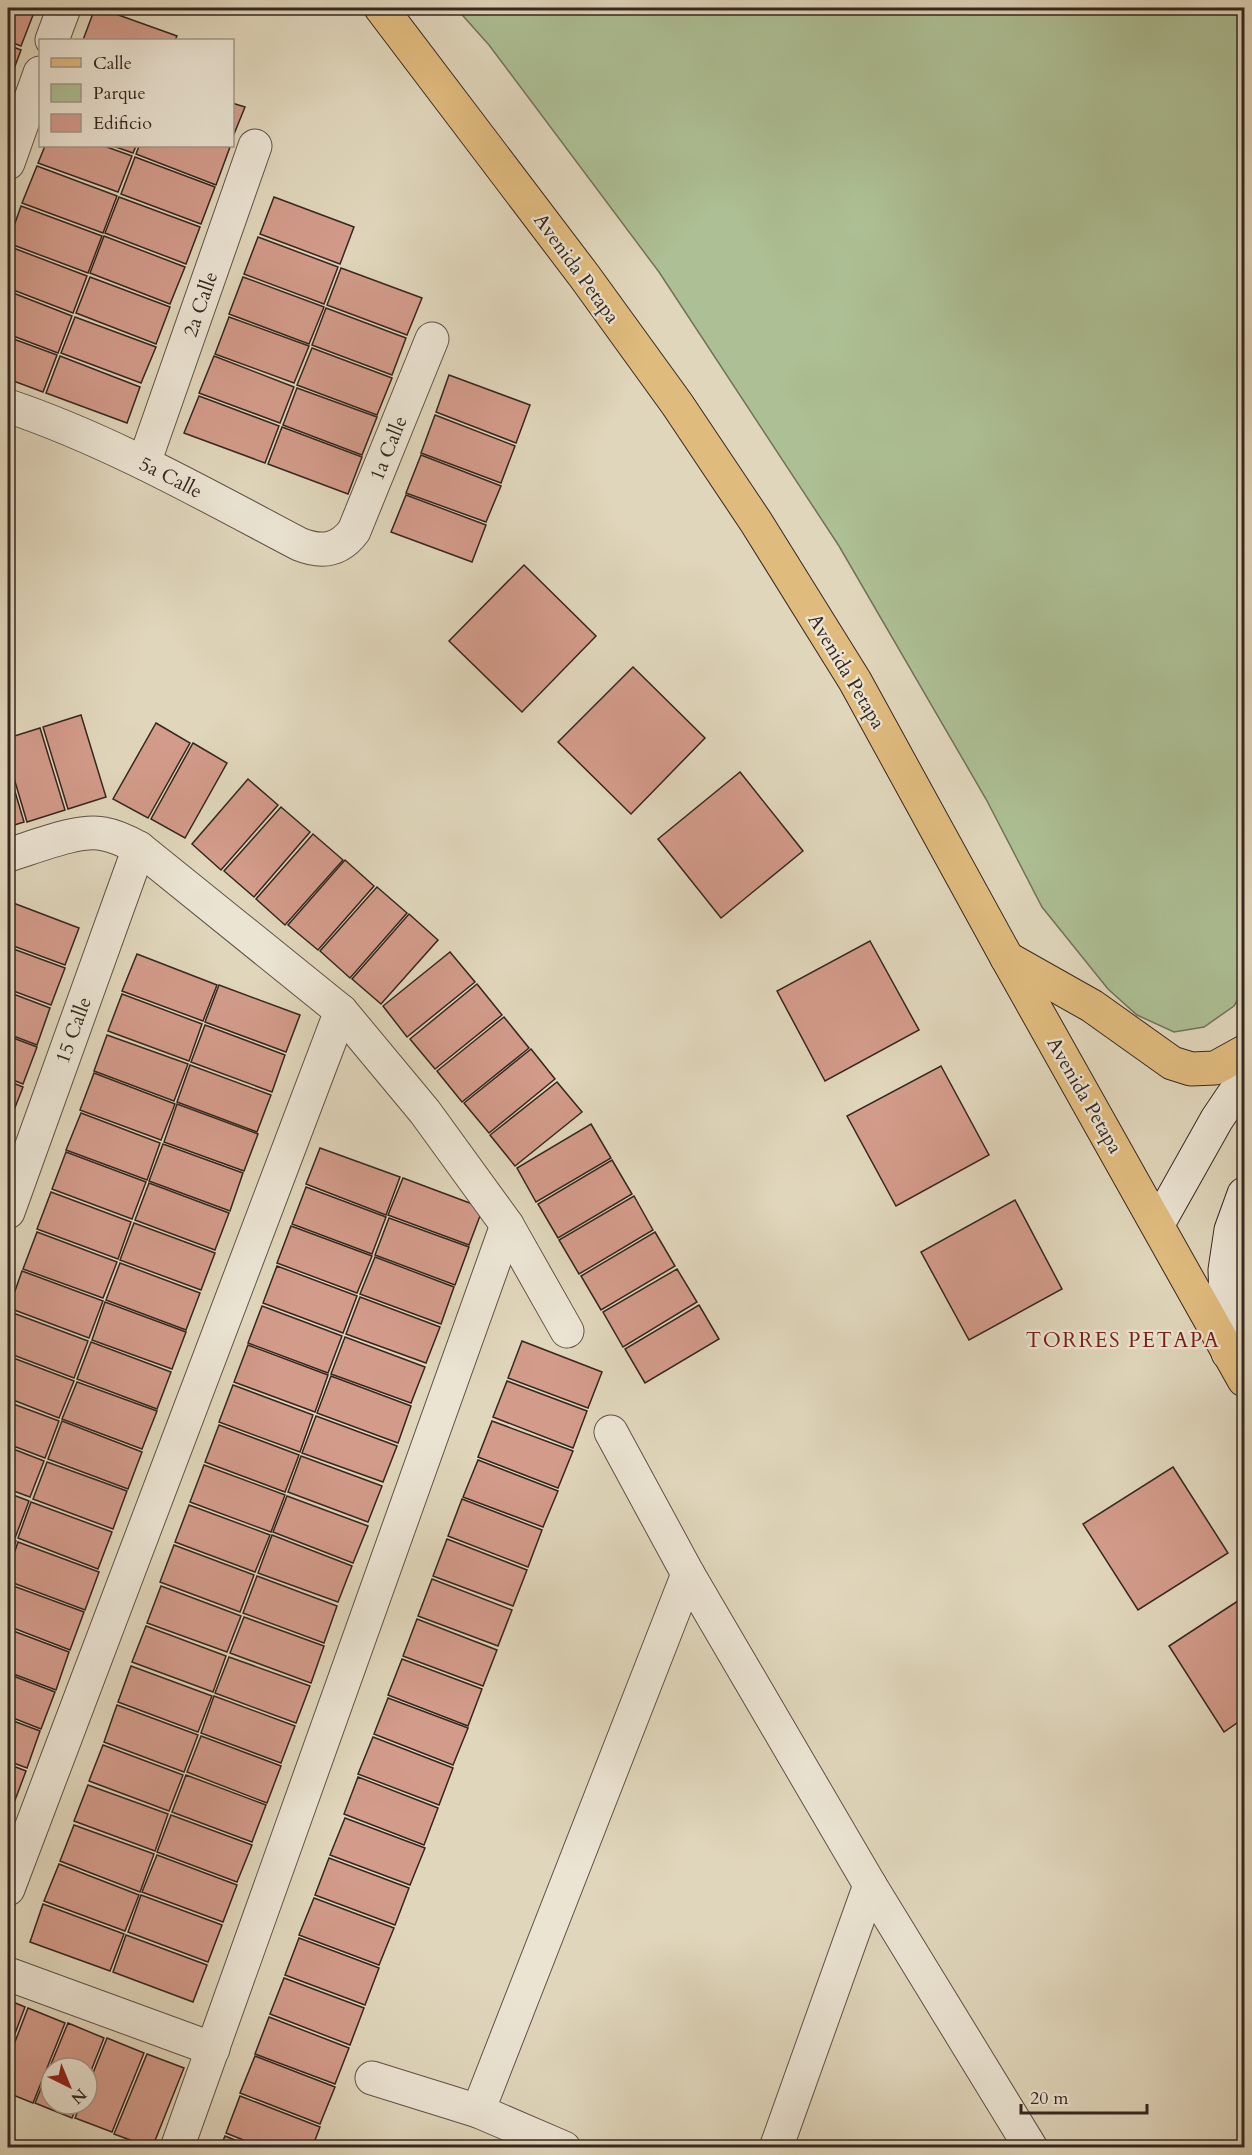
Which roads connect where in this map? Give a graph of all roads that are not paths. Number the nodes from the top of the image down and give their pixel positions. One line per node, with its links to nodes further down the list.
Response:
1 (64, 8): 3 (street)
2 (381, 8): 13 (main road, Avenida Petapa)
3 (52, 39)
4 (39, 76): 6 (street)
5 (255, 146): 9 (street, 2a Calle)
6 (8, 163)
7 (432, 339): 10 (street, 1a Calle)
8 (8, 406): 9 (street, 5a Calle)
9 (144, 463): 10 (street, 5a Calle)
10 (332, 549)
11 (139, 848): 12 (street); 14 (street); 18 (street, 15 Calle)
12 (8, 855)
13 (1007, 958): 15 (main road); 19 (main road, Avenida Petapa)
14 (341, 1011): 20 (street); 26 (street)
15 (1245, 1052)
16 (1245, 1079): 19 (street)
17 (1245, 1194): 22 (street)
18 (8, 1212)
19 (1158, 1224): 22 (main road, Avenida Petapa)
20 (507, 1225): 21 (street); 28 (street)
21 (567, 1331)
22 (1236, 1366)
23 (611, 1432): 24 (street)
24 (688, 1574): 25 (street); 30 (street)
25 (870, 1885): 33 (street); 34 (street)
26 (8, 1889)
27 (8, 1974): 28 (street)
28 (213, 2049): 31 (street)
29 (372, 2078): 30 (street)
30 (478, 2111): 32 (street)
31 (177, 2148)
32 (564, 2148)
33 (776, 2148)
34 (1031, 2148)

